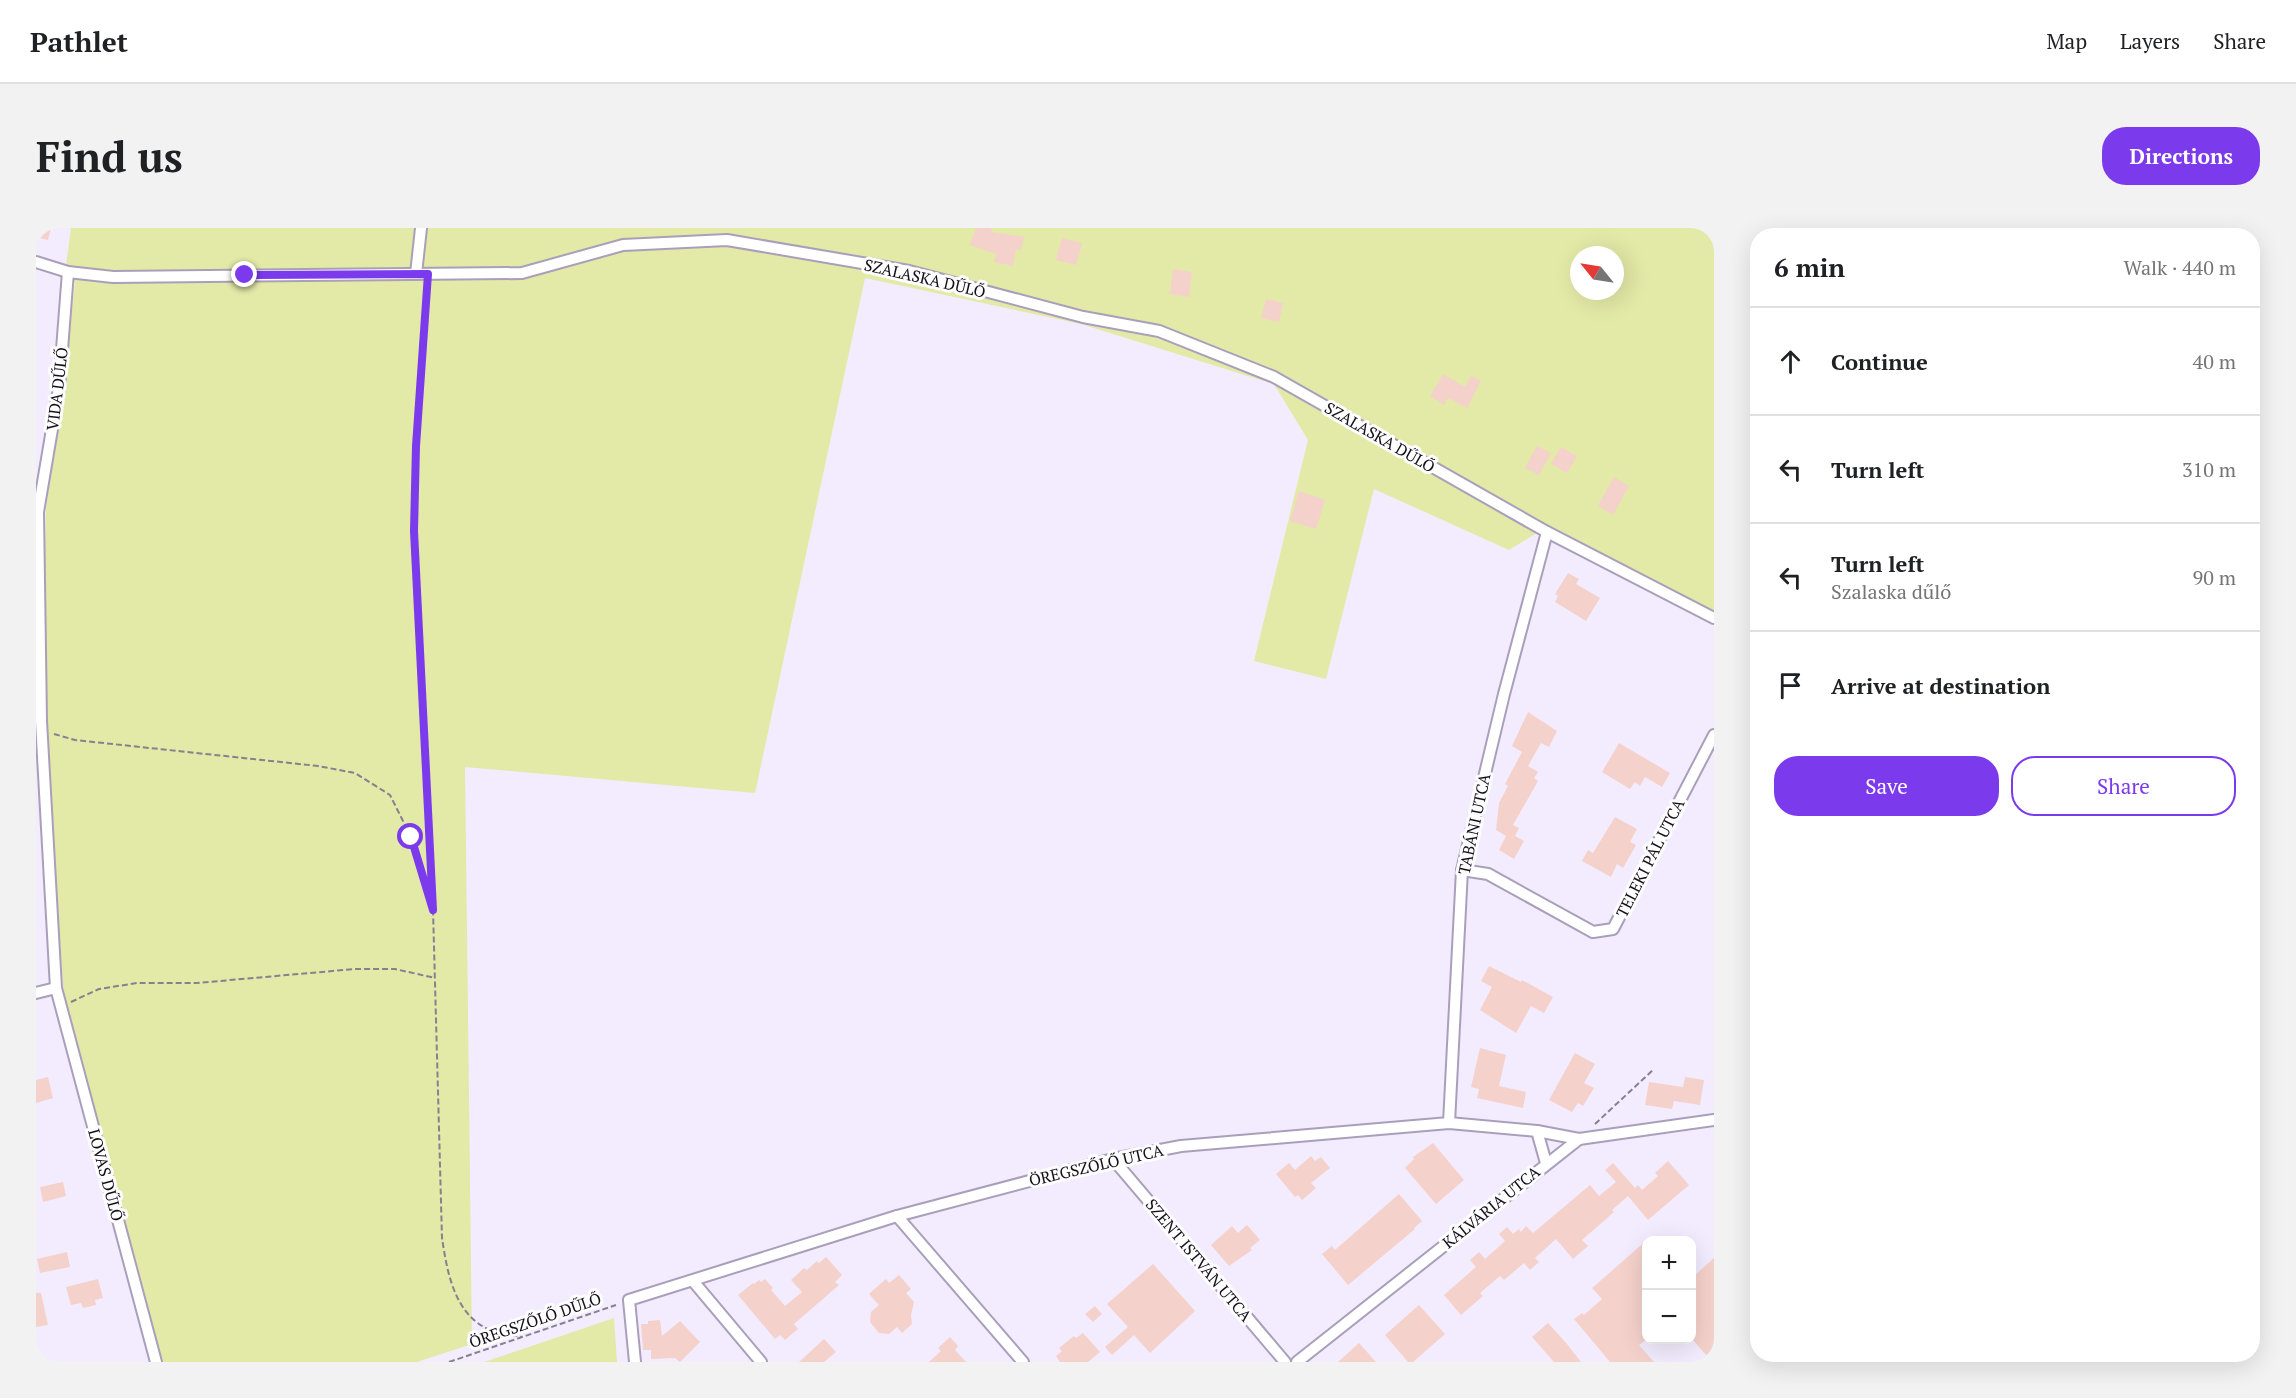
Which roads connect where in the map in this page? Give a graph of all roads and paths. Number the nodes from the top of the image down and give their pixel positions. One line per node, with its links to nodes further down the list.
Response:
1 (421, 228): 4 (street)
2 (36, 262): 3 (street, SZALASKA DŰLŐ)
3 (68, 272): 4 (street, SZALASKA DŰLŐ); 8 (street, VIDA DŰLŐ)
4 (416, 274): 5 (street, SZALASKA DŰLŐ)
5 (428, 274): 6 (street, SZALASKA DŰLŐ); 11 (path)
6 (1547, 532): 7 (street, SZALASKA DŰLŐ); 10 (street, TABÁNI UTCA)
7 (1714, 618)
8 (41, 721): 11 (path); 13 (street, VIDA DŰLŐ)
9 (1714, 735): 10 (street, TELEKI PÁL UTCA)
10 (1462, 870): 18 (street, TABÁNI UTCA)
11 (433, 910): 12 (path)
12 (435, 978): 15 (path); 27 (path)
13 (56, 988): 14 (street); 15 (street, LOVAS DŰLŐ)
14 (36, 993)
15 (62, 1010): 28 (street, LOVAS DŰLŐ)
16 (1653, 1069): 19 (path)
17 (1714, 1119): 21 (street, KÁLVÁRIA UTCA)
18 (1449, 1123): 20 (street, ÖREGSZŐLŐ UTCA); 22 (street, ÖREGSZŐLŐ UTCA)
19 (1595, 1124)
20 (1537, 1131): 21 (street, ÖREGSZŐLŐ UTCA); 23 (street)
21 (1579, 1139): 23 (street, KÁLVÁRIA UTCA)
22 (1113, 1159): 24 (street, ÖREGSZŐLŐ UTCA); 33 (street, SZENT ISTVÁN UTCA)
23 (1546, 1163): 34 (street, KÁLVÁRIA UTCA)
24 (897, 1216): 25 (street, ÖREGSZŐLŐ UTCA); 32 (street)
25 (693, 1281): 26 (street, ÖREGSZŐLŐ UTCA); 31 (street)
26 (629, 1300): 27 (path, ÖREGSZŐLŐ DŰLŐ); 30 (street)
27 (522, 1337): 29 (path, ÖREGSZŐLŐ DŰLŐ)
28 (156, 1362)
29 (449, 1362)
30 (635, 1362)
31 (761, 1362)
32 (1023, 1362)
33 (1285, 1362)
34 (1297, 1362)

